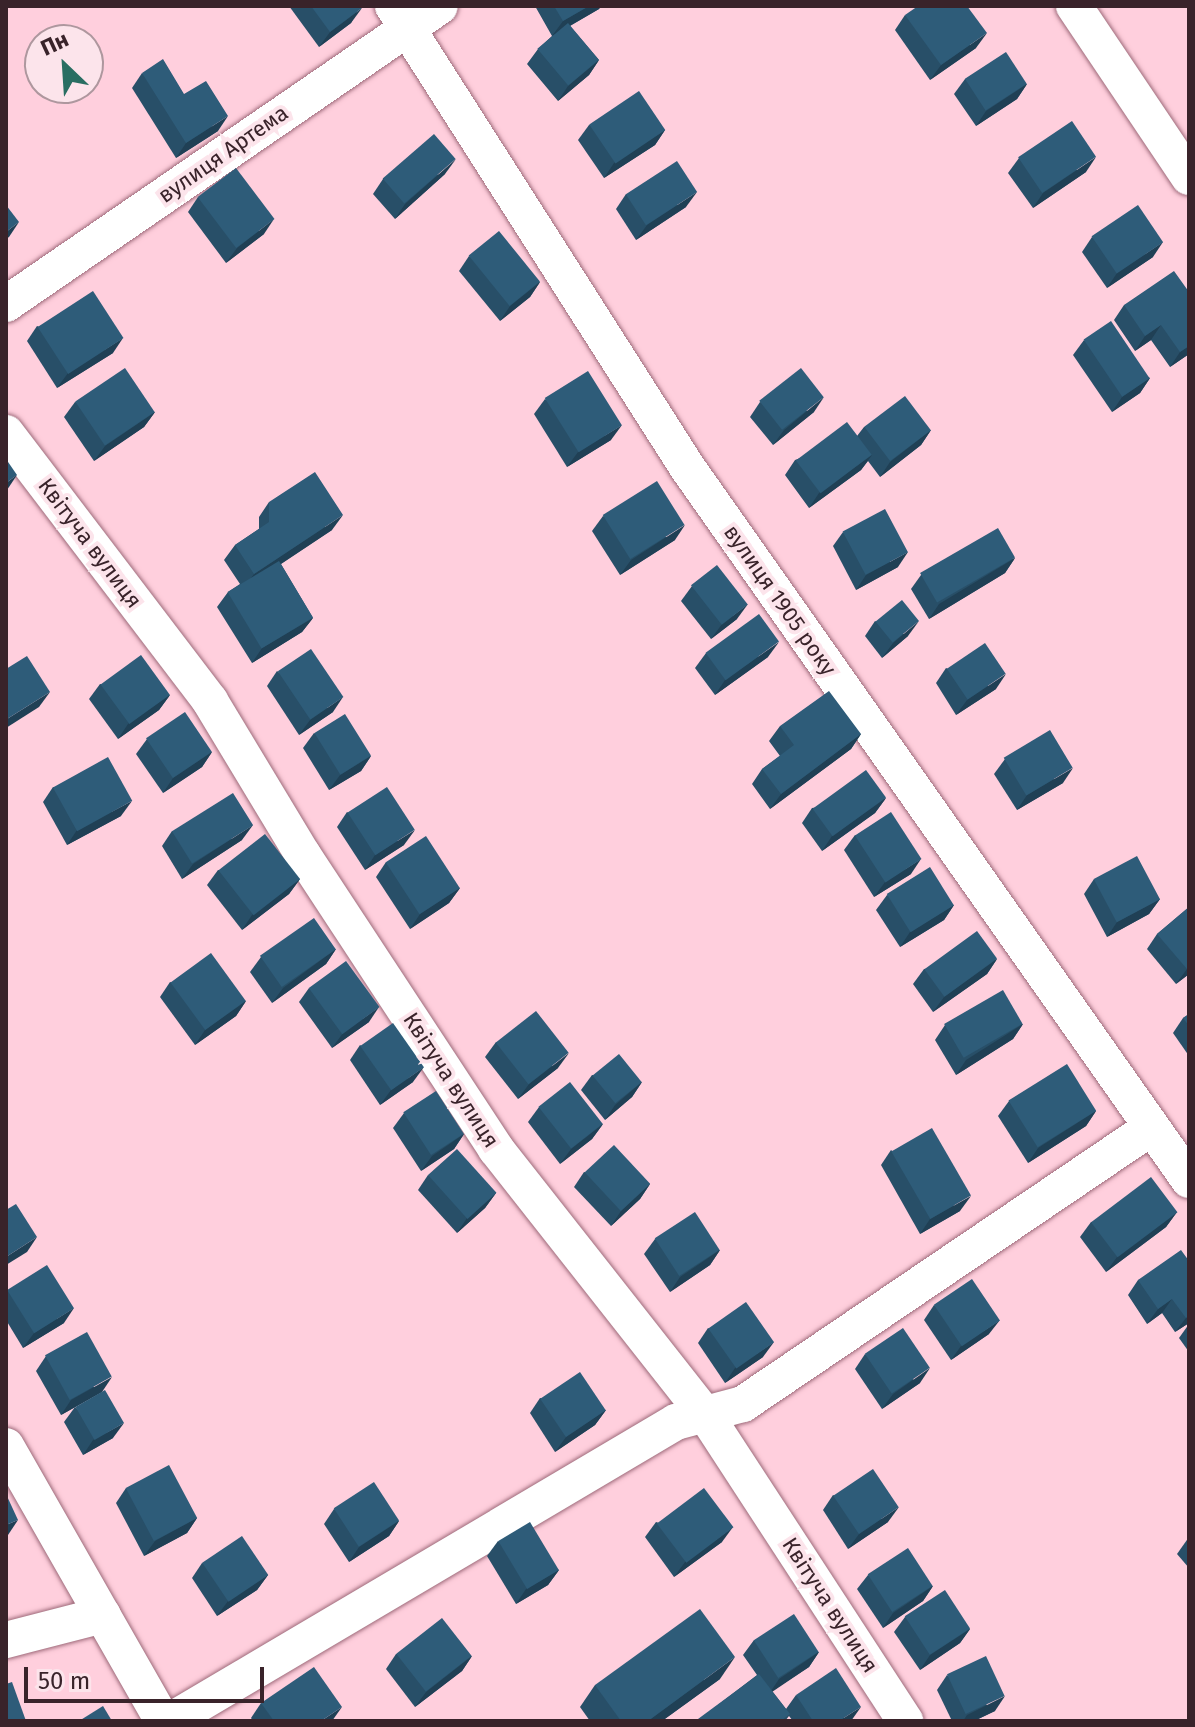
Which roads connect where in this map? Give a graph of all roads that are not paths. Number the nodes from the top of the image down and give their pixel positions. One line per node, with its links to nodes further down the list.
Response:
1 (440, 6): 3 (street, вулиця Артема)
2 (1074, 6): 4 (street)
3 (400, 16): 5 (street, вулиця Артема); 7 (street, вулиця 1905 року)
4 (1189, 177)
5 (6, 304)
6 (6, 433): 9 (street, Квітуча вулиця)
7 (1151, 1128): 8 (street, вулиця 1905 року); 9 (street)
8 (1189, 1180)
9 (707, 1417): 14 (street); 15 (street, Квітуча вулиця)
10 (6, 1446): 11 (street)
11 (103, 1615): 12 (street); 13 (street)
12 (6, 1640)
13 (163, 1721)
14 (170, 1721)
15 (905, 1721)

